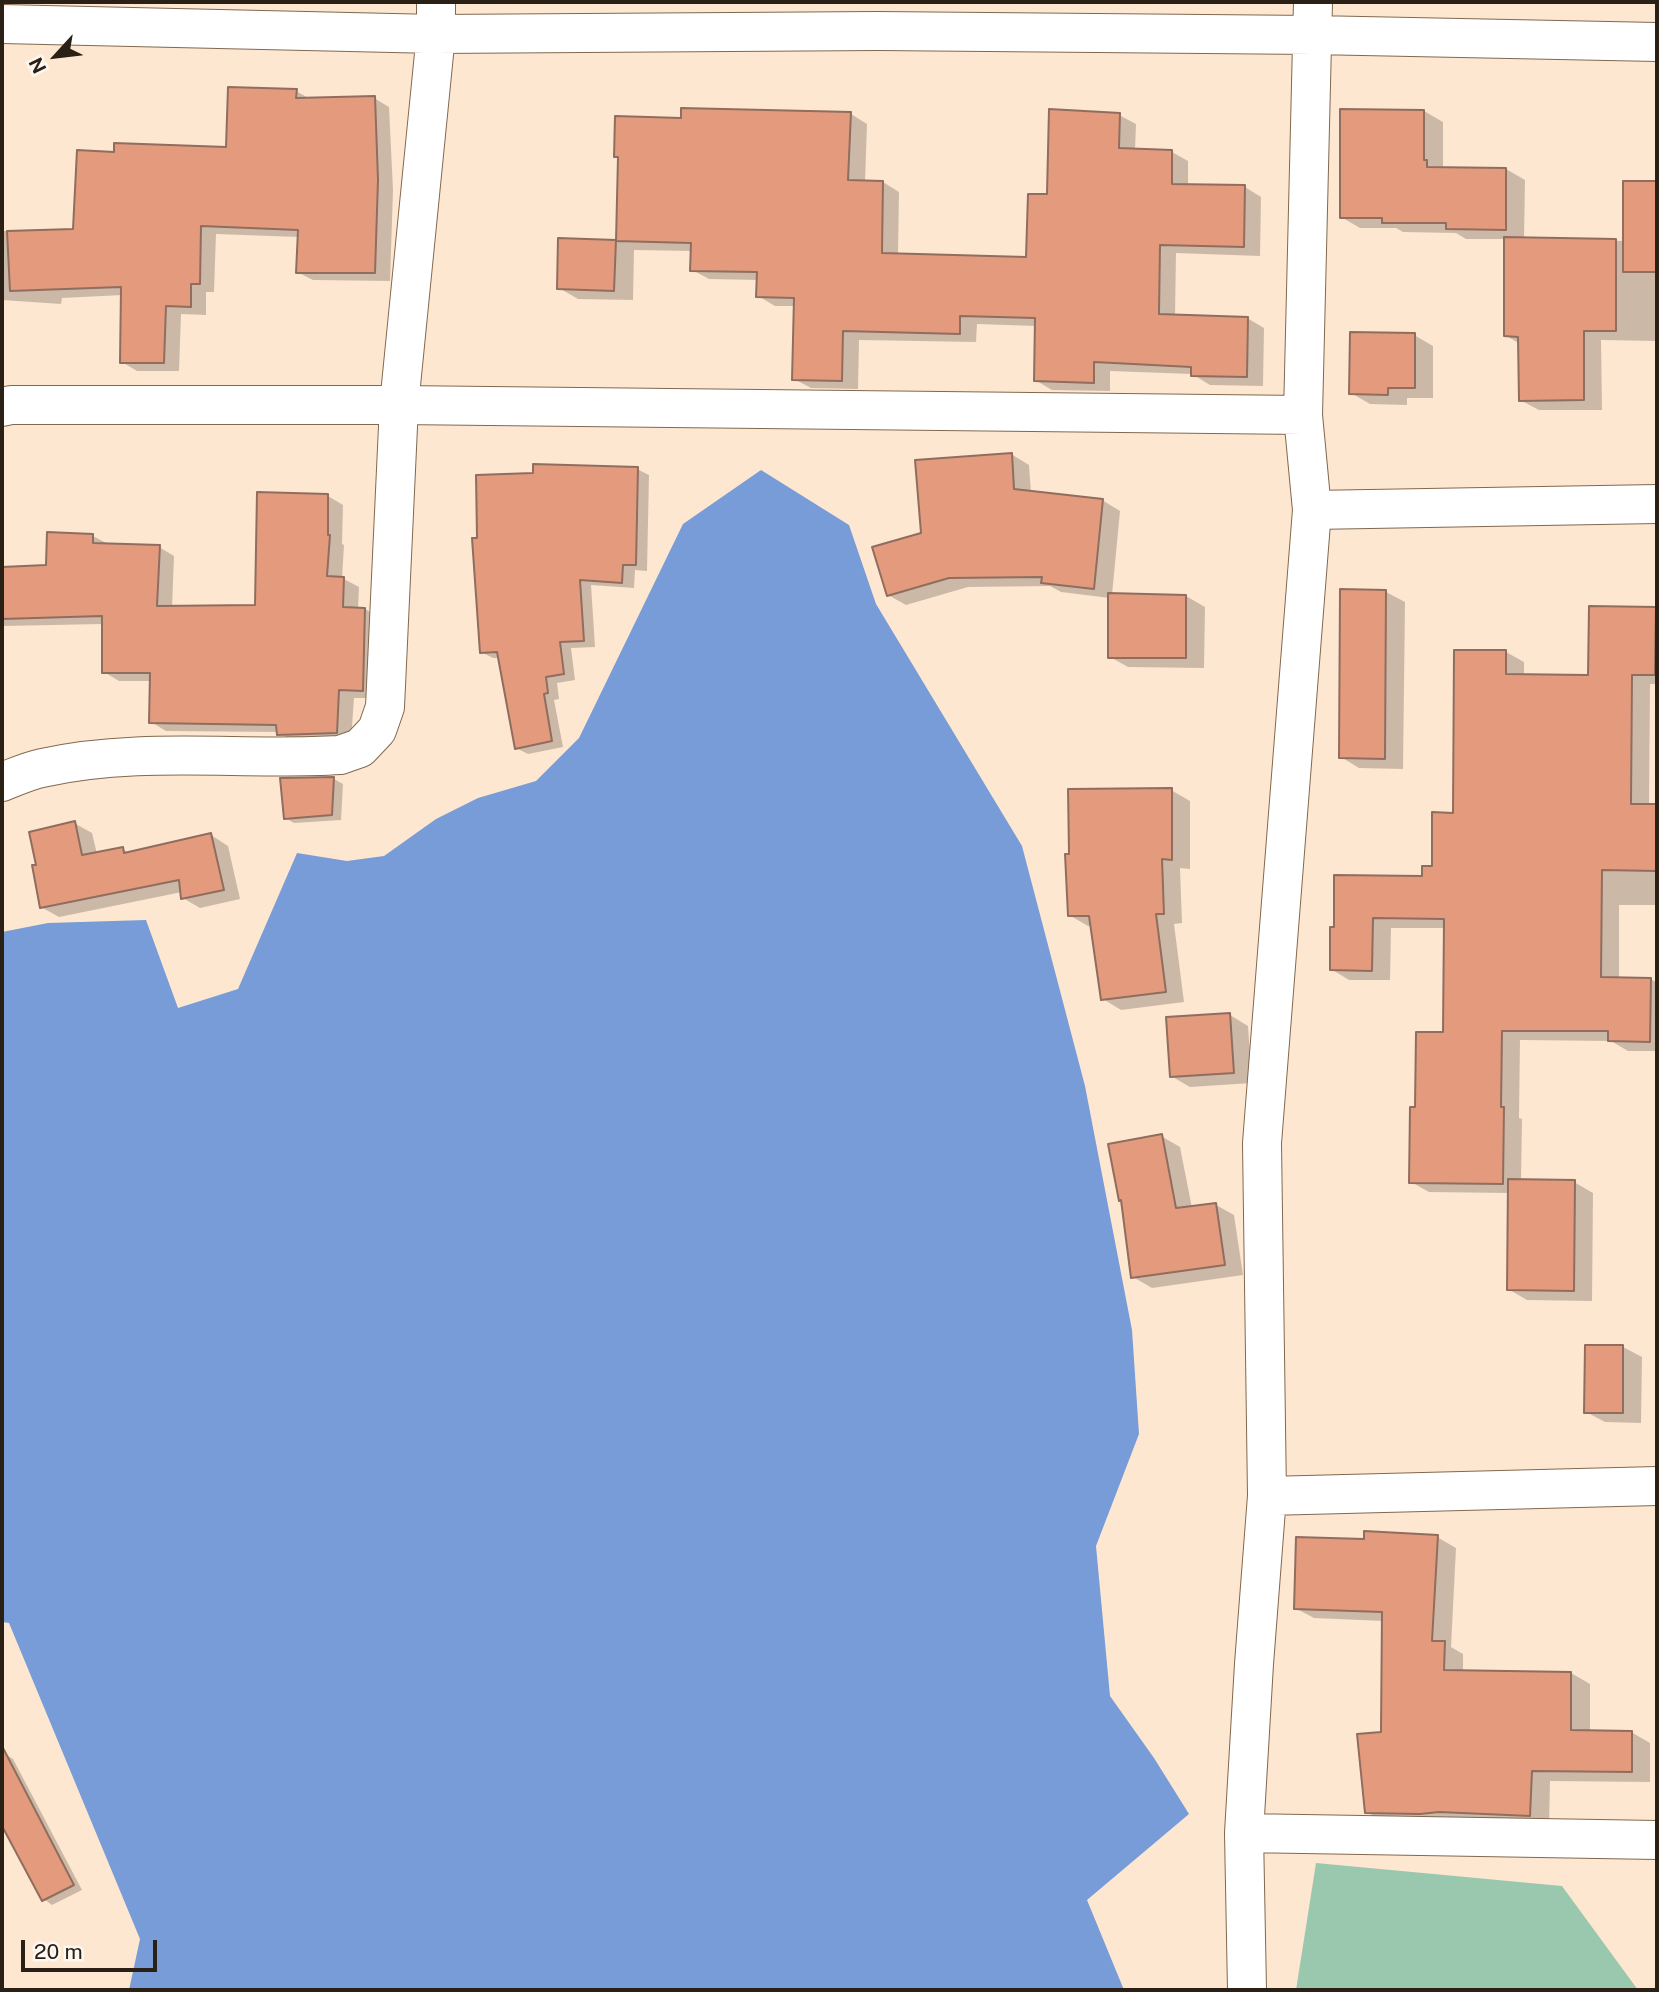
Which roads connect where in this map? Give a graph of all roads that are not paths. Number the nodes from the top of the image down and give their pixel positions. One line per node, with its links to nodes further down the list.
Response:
1 (878, 16): 2 (street); 3 (street)
2 (436, 18): 4 (street); 6 (street)
3 (1313, 18): 5 (street); 8 (street)
4 (2, 24)
5 (1657, 43)
6 (400, 405): 7 (street); 8 (street); 11 (street)
7 (2, 407)
8 (1303, 415): 10 (street)
9 (1657, 504): 10 (street)
10 (1312, 510): 13 (street)
11 (2, 782)
12 (1657, 1486): 13 (street)
13 (1267, 1496): 14 (street)
14 (1244, 1833): 15 (street); 16 (street)
15 (1657, 1840)
16 (1248, 1990)

